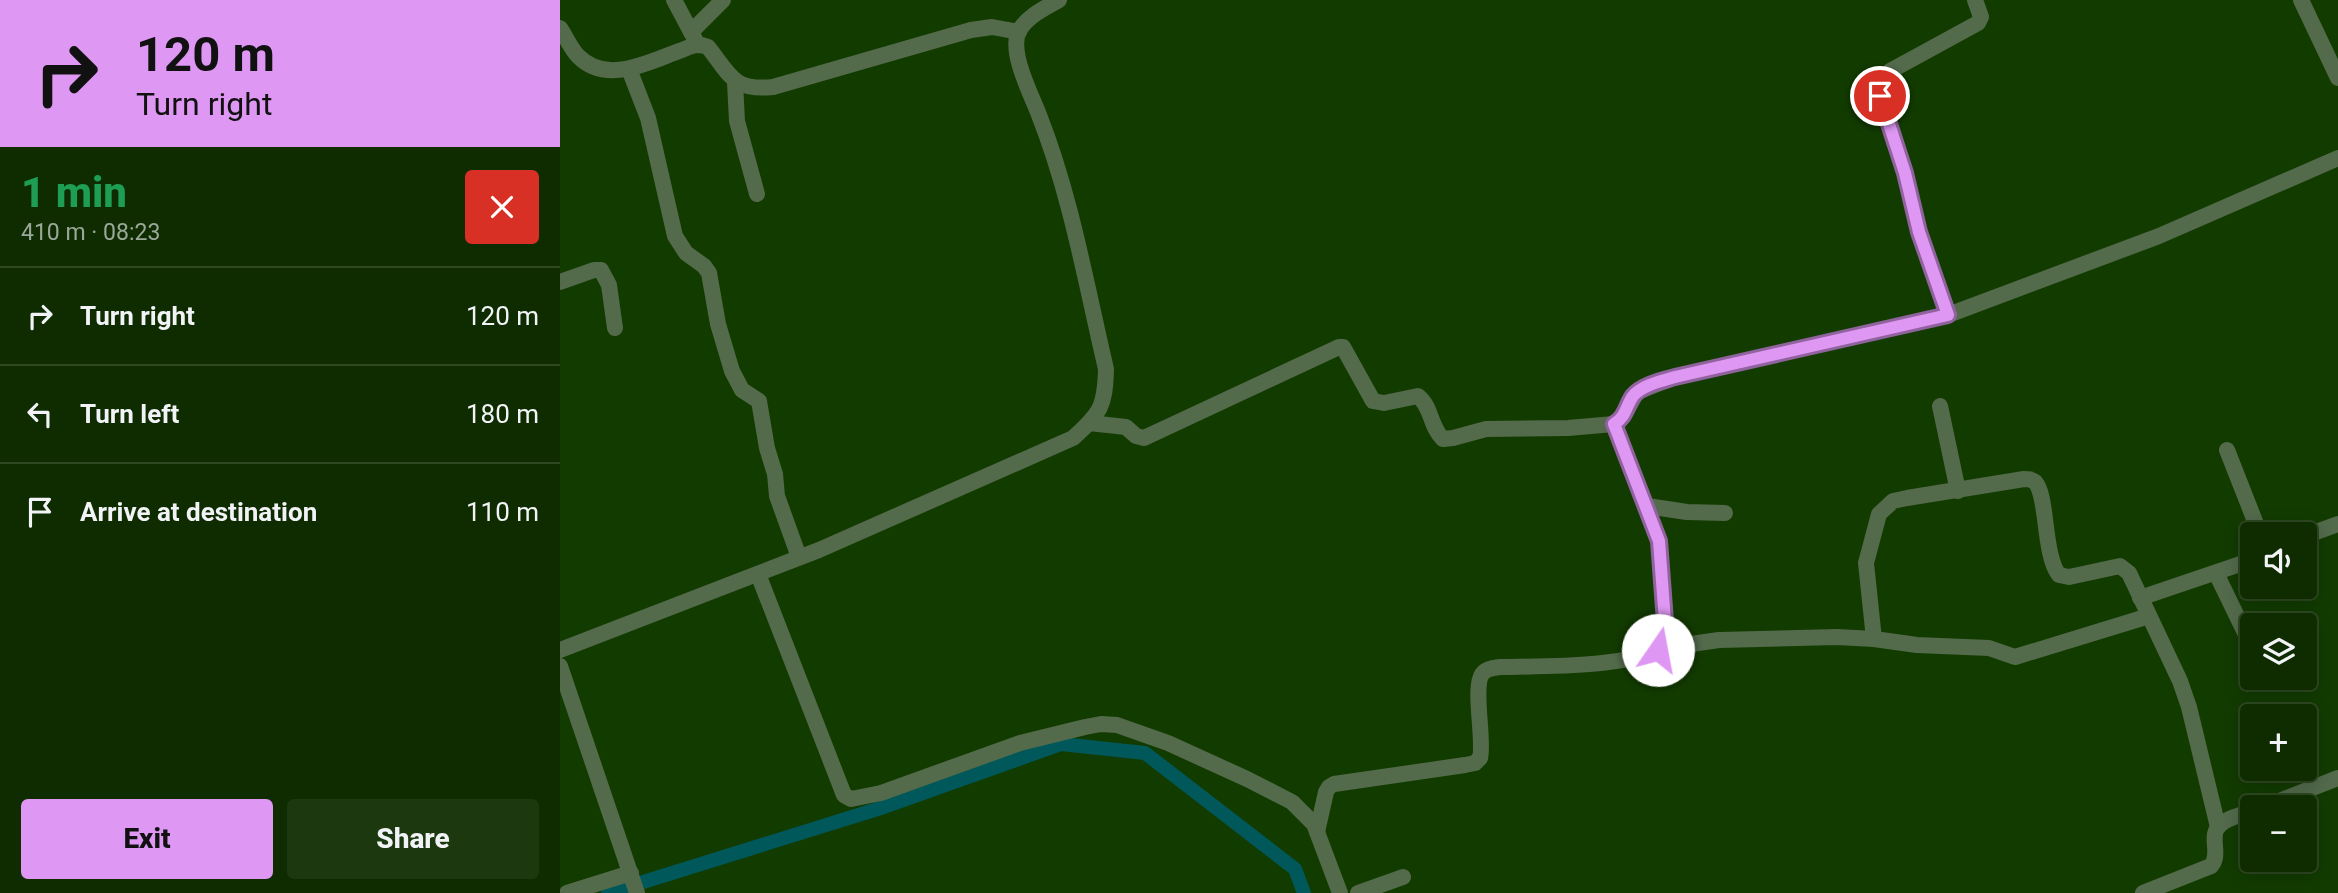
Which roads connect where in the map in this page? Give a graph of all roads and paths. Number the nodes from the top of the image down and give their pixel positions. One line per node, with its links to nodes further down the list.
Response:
1 (674, 0): 8 (street)
2 (723, 0): 8 (street)
3 (1059, 0): 7 (street)
4 (1975, 0): 15 (street)
5 (2301, 0): 10 (street)
6 (560, 28): 9 (street)
7 (1018, 32): 11 (street); 18 (street)
8 (694, 38): 9 (street); 11 (street)
9 (629, 69): 27 (street)
10 (2338, 78)
11 (735, 82): 13 (street)
12 (2338, 158): 15 (street)
13 (757, 194)
14 (560, 282): 16 (street)
15 (1948, 315): 19 (street)
16 (615, 328)
17 (1940, 406): 21 (street)
18 (1089, 423): 19 (street); 27 (street)
19 (1614, 424): 22 (street)
20 (2227, 450): 24 (street)
21 (1958, 491): 31 (street); 34 (street)
22 (1647, 506): 23 (street); 35 (street)
23 (1726, 513)
24 (2255, 522)
25 (2338, 524): 26 (street)
26 (2317, 532)
27 (799, 557): 30 (street)
28 (2240, 564): 29 (street)
29 (2216, 573): 31 (street); 33 (street)
30 (758, 574): 36 (street); 42 (street)
31 (2140, 598): 32 (street)
32 (2149, 617): 34 (street); 41 (street)
33 (2240, 622)
34 (1874, 639): 35 (street)
35 (1663, 648): 42 (street)
36 (560, 650)
37 (560, 666): 44 (street)
38 (2338, 778): 39 (street)
39 (2295, 795)
40 (2240, 816): 41 (street)
41 (2218, 827): 48 (street)
42 (1317, 832): 46 (street)
43 (1403, 877): 47 (street)
44 (634, 881): 45 (street)
45 (567, 893)
46 (1340, 893)
47 (1358, 893)
48 (2143, 893)

